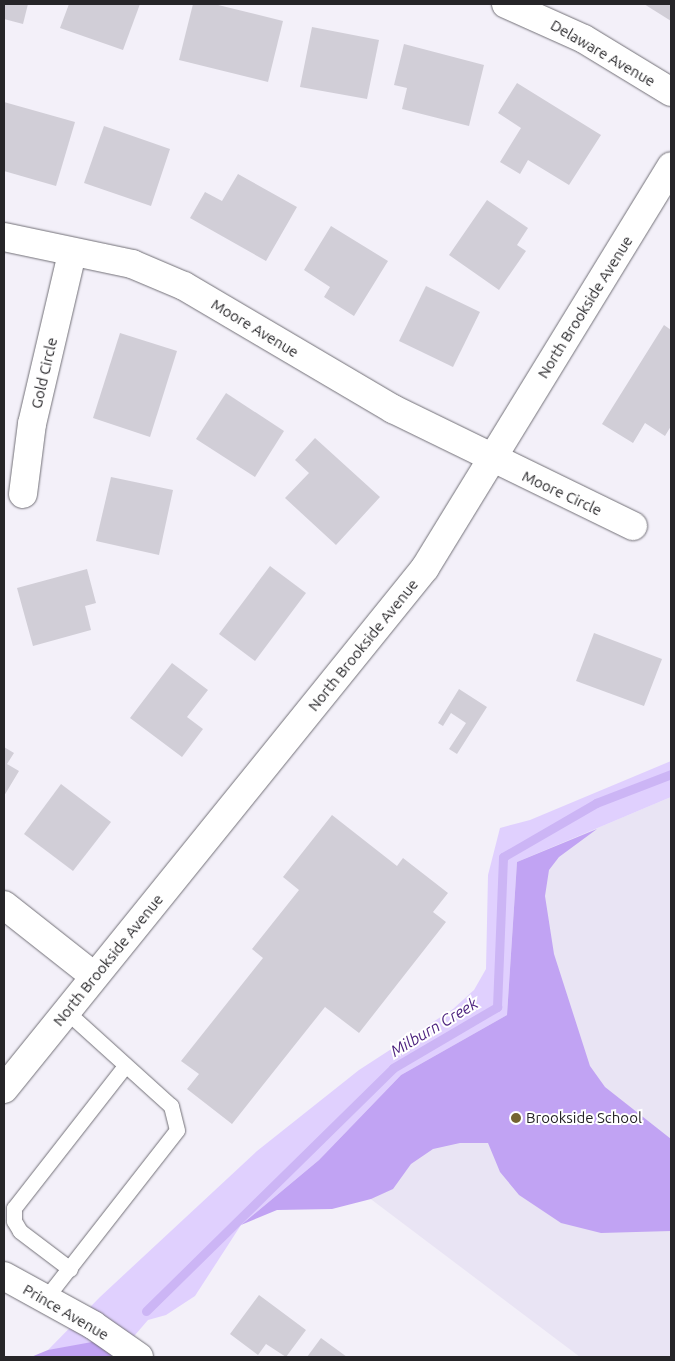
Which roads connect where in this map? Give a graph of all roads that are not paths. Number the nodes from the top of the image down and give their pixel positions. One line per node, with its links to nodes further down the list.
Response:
1 (506, 4): 2 (street, Delaware Avenue)
2 (671, 92)
3 (671, 166): 6 (street, North Brookside Avenue)
4 (4, 237): 5 (street, Moore Avenue)
5 (72, 252): 6 (street, Moore Avenue); 7 (street, Gold Circle)
6 (491, 459): 8 (street, Moore Circle); 10 (street, North Brookside Avenue)
7 (23, 494)
8 (633, 526)
9 (4, 905): 10 (street)
10 (94, 976): 11 (street, North Brookside Avenue)
11 (66, 1011): 12 (lane); 13 (street, North Brookside Avenue)
12 (125, 1066): 14 (lane); 14 (lane)
13 (4, 1088)
14 (70, 1268): 16 (lane)
15 (4, 1276): 16 (street, Prince Avenue)
16 (45, 1299): 17 (street, Prince Avenue)
17 (133, 1354)

